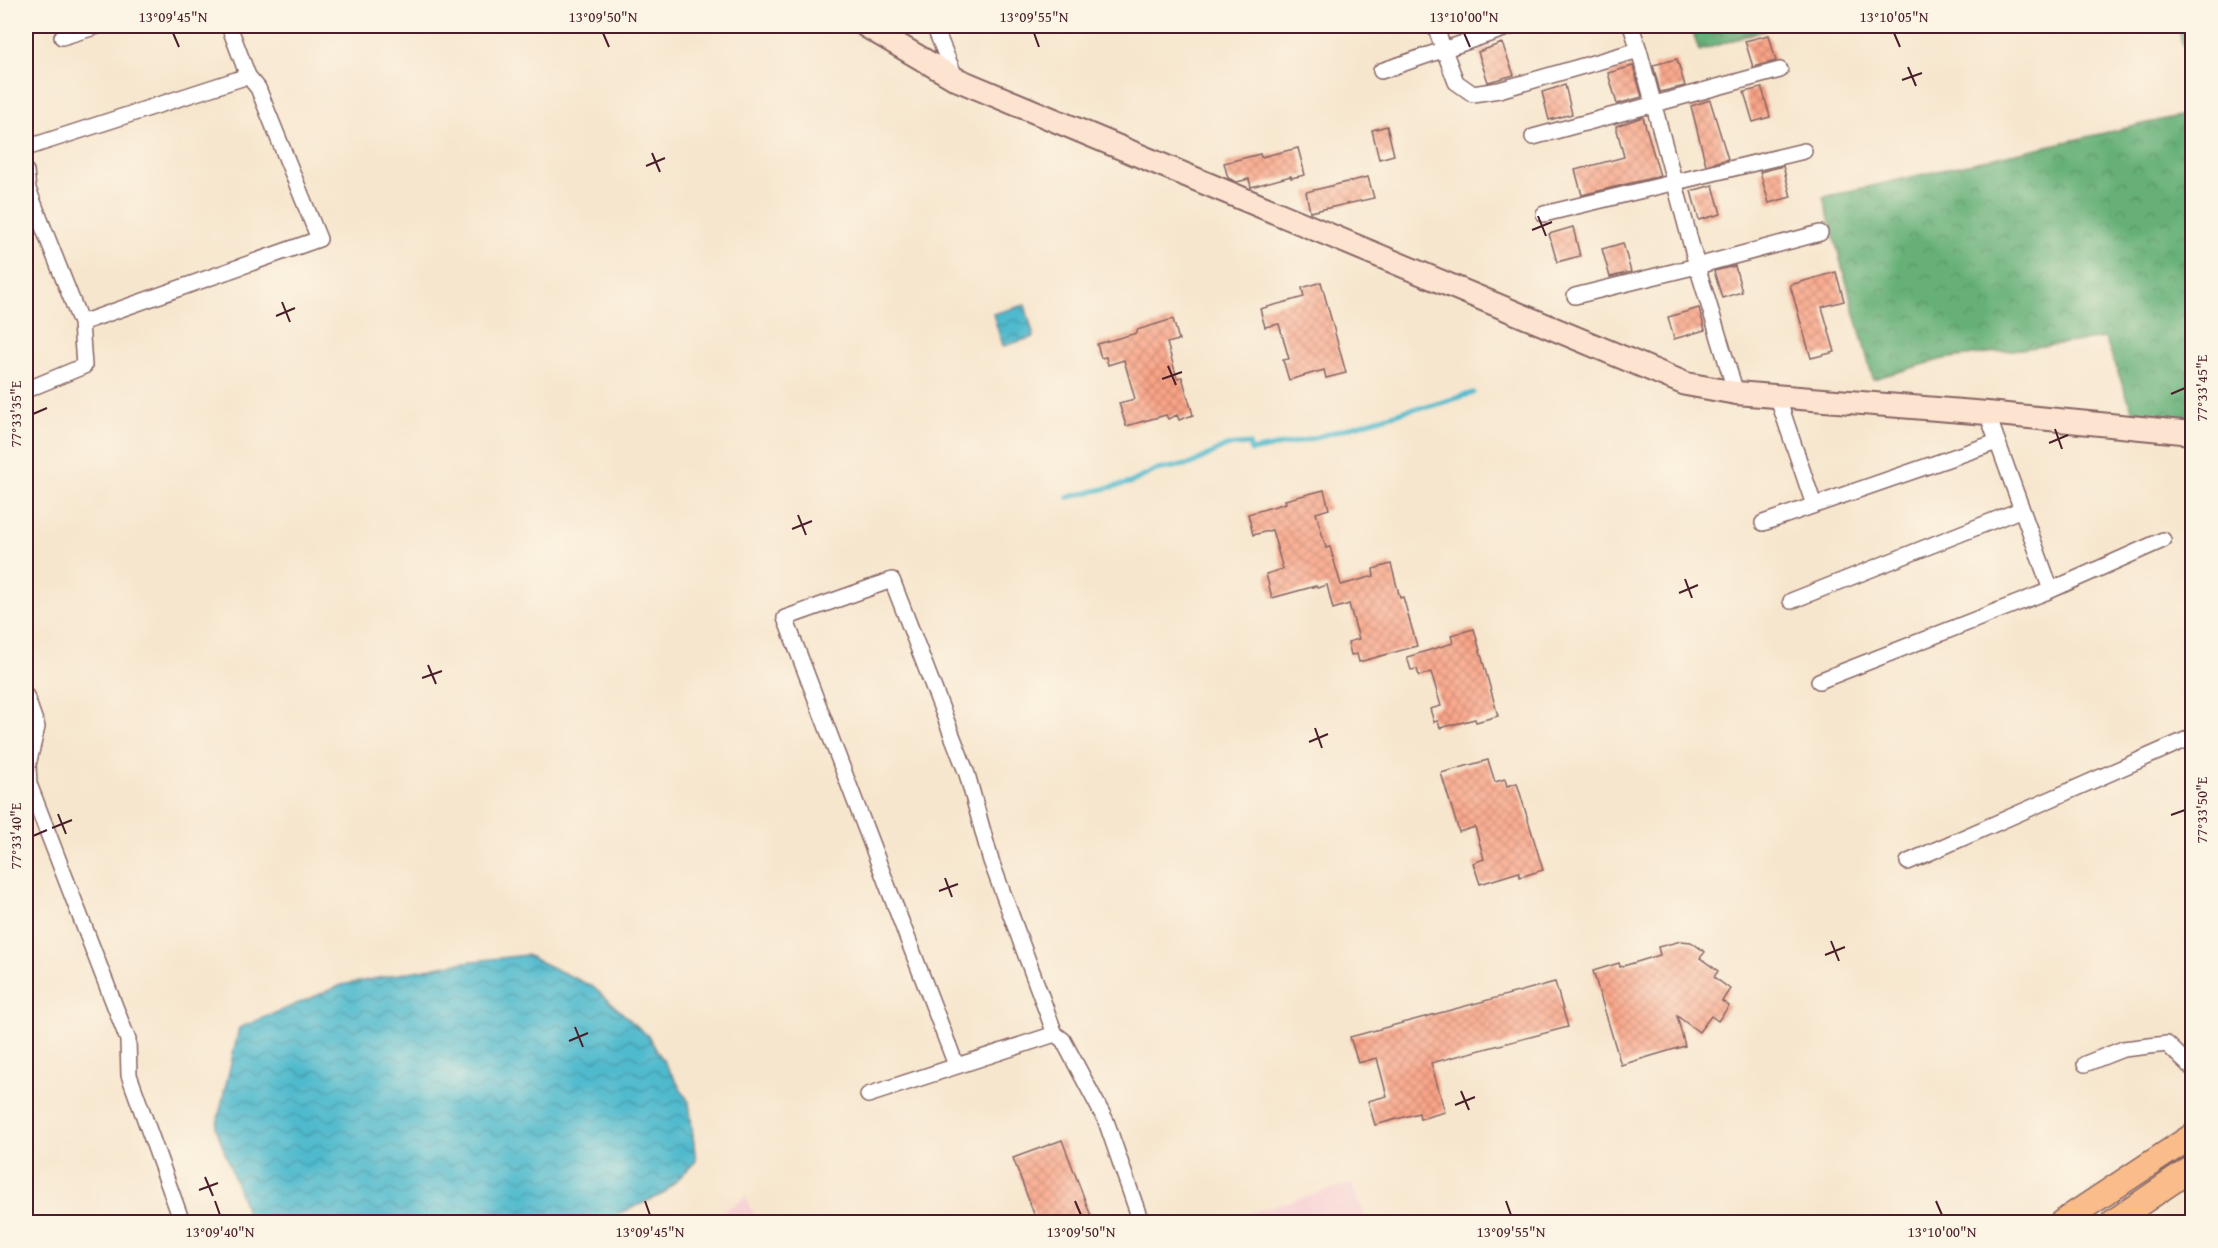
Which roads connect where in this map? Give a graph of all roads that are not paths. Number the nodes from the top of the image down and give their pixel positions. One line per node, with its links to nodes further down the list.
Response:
1 (98, 26): 8 (street)
2 (229, 26): 13 (street)
3 (866, 26): 14 (main road)
4 (934, 26): 14 (street)
5 (1435, 26): 9 (street)
6 (1513, 26): 9 (street)
7 (1631, 26): 10 (street)
8 (62, 37)
9 (1443, 50): 10 (street); 12 (street)
10 (1639, 50): 15 (street)
11 (1780, 70): 15 (street)
12 (1382, 71)
13 (248, 76): 17 (street); 25 (street)
14 (956, 79): 27 (main road)
15 (1653, 105): 16 (street); 20 (street)
16 (1533, 138)
17 (26, 148)
18 (1804, 151): 20 (street)
19 (26, 171): 25 (street)
20 (1674, 183): 21 (street); 23 (street)
21 (1544, 214)
22 (1820, 233): 23 (street)
23 (1697, 266): 24 (street); 27 (street)
24 (1575, 296)
25 (81, 323): 26 (street)
26 (26, 390)
27 (1736, 393): 28 (main road)
28 (1777, 396): 29 (main road); 32 (street)
29 (1987, 413): 30 (main road); 31 (street)
30 (2193, 433)
31 (1997, 442): 32 (street); 33 (street)
32 (1814, 505): 34 (street)
33 (2020, 510): 36 (street); 37 (street)
34 (1763, 523)
35 (2163, 540): 36 (street)
36 (2051, 590): 38 (street)
37 (1791, 601)
38 (1819, 681)
39 (26, 696): 49 (street)
40 (2193, 737): 41 (street)
41 (1908, 862)
42 (1055, 1034): 44 (street); 44 (street); 50 (street)
43 (2085, 1064): 45 (street)
44 (956, 1065): 46 (street)
45 (2193, 1068)
46 (868, 1095)
47 (2193, 1136): 51 (main road)
48 (2193, 1168): 52 (main road)
49 (182, 1222)
50 (1141, 1222)
51 (2062, 1222)
52 (2113, 1222)

